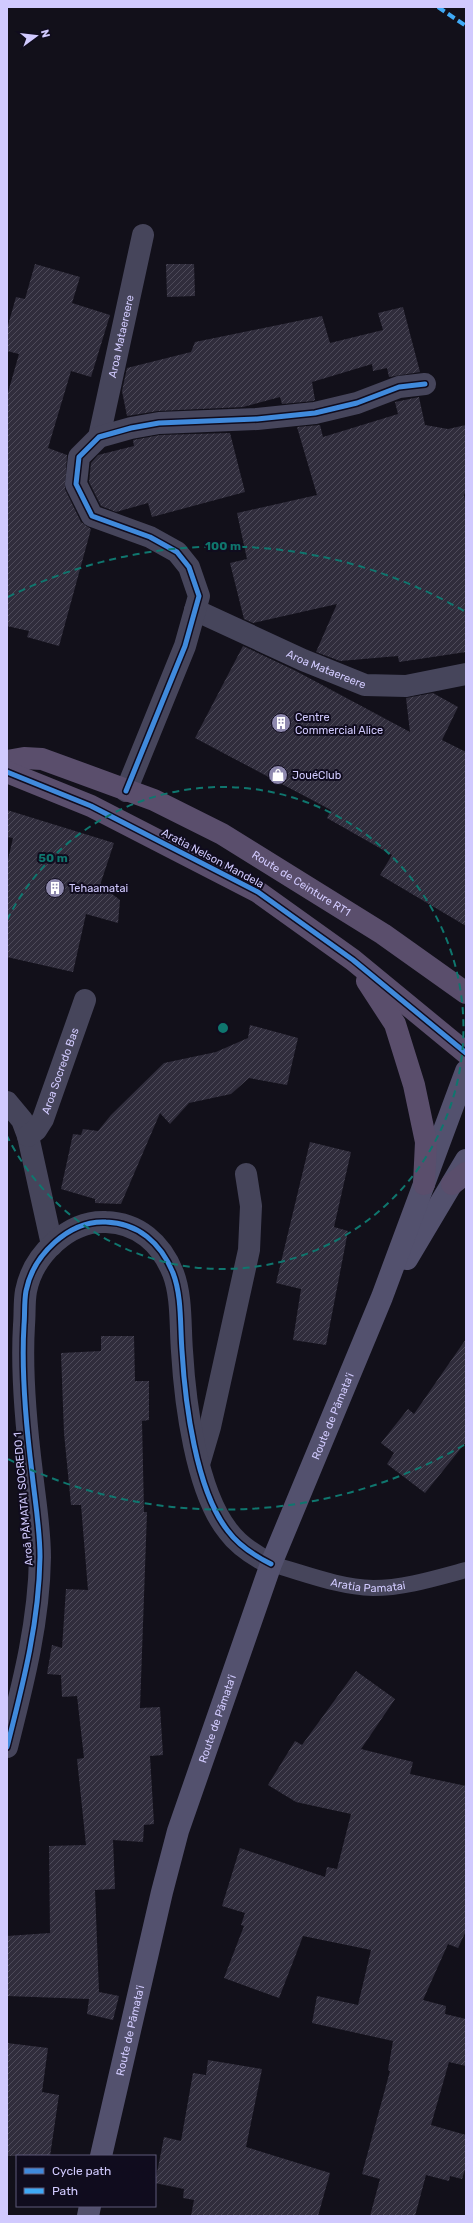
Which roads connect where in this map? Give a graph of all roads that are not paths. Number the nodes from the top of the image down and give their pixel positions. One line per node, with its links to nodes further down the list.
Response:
1 (143, 235): 3 (street, Aroa Mataereere)
2 (425, 384): 3 (street)
3 (99, 437): 4 (street)
4 (196, 610): 5 (street, Aroa Mataereere); 8 (street)
5 (466, 674)
6 (7, 761): 8 (main road, Route de Ceinture RT1)
7 (7, 772): 9 (main road, Aratia Nelson Mandela)
8 (126, 791): 10 (main road, Route de Ceinture RT1)
9 (353, 960): 12 (main road, Aratia Nelson Mandela); 19 (main road)
10 (466, 994)
11 (84, 1000): 15 (street, Aroa Socredo Bas)
12 (466, 1052)
13 (466, 1071): 19 (main road)
14 (7, 1102): 15 (street)
15 (28, 1136): 20 (street)
16 (466, 1160): 18 (main road)
17 (246, 1174): 22 (street)
18 (459, 1178): 21 (main road)
19 (424, 1184): 21 (main road)
20 (52, 1245): 22 (street, Aroā PĀMATA'I SOCREDO 1); 25 (street, Aroā PĀMATA'I SOCREDO 1)
21 (382, 1297): 23 (main road, Route de Pāmata'i)
22 (200, 1462): 23 (street, Aroā PĀMATA'I SOCREDO 1)
23 (271, 1564): 24 (lane, Aratia Pamatai); 26 (main road, Route de Pāmata'i)
24 (466, 1570)
25 (7, 1747)
26 (101, 2155)

